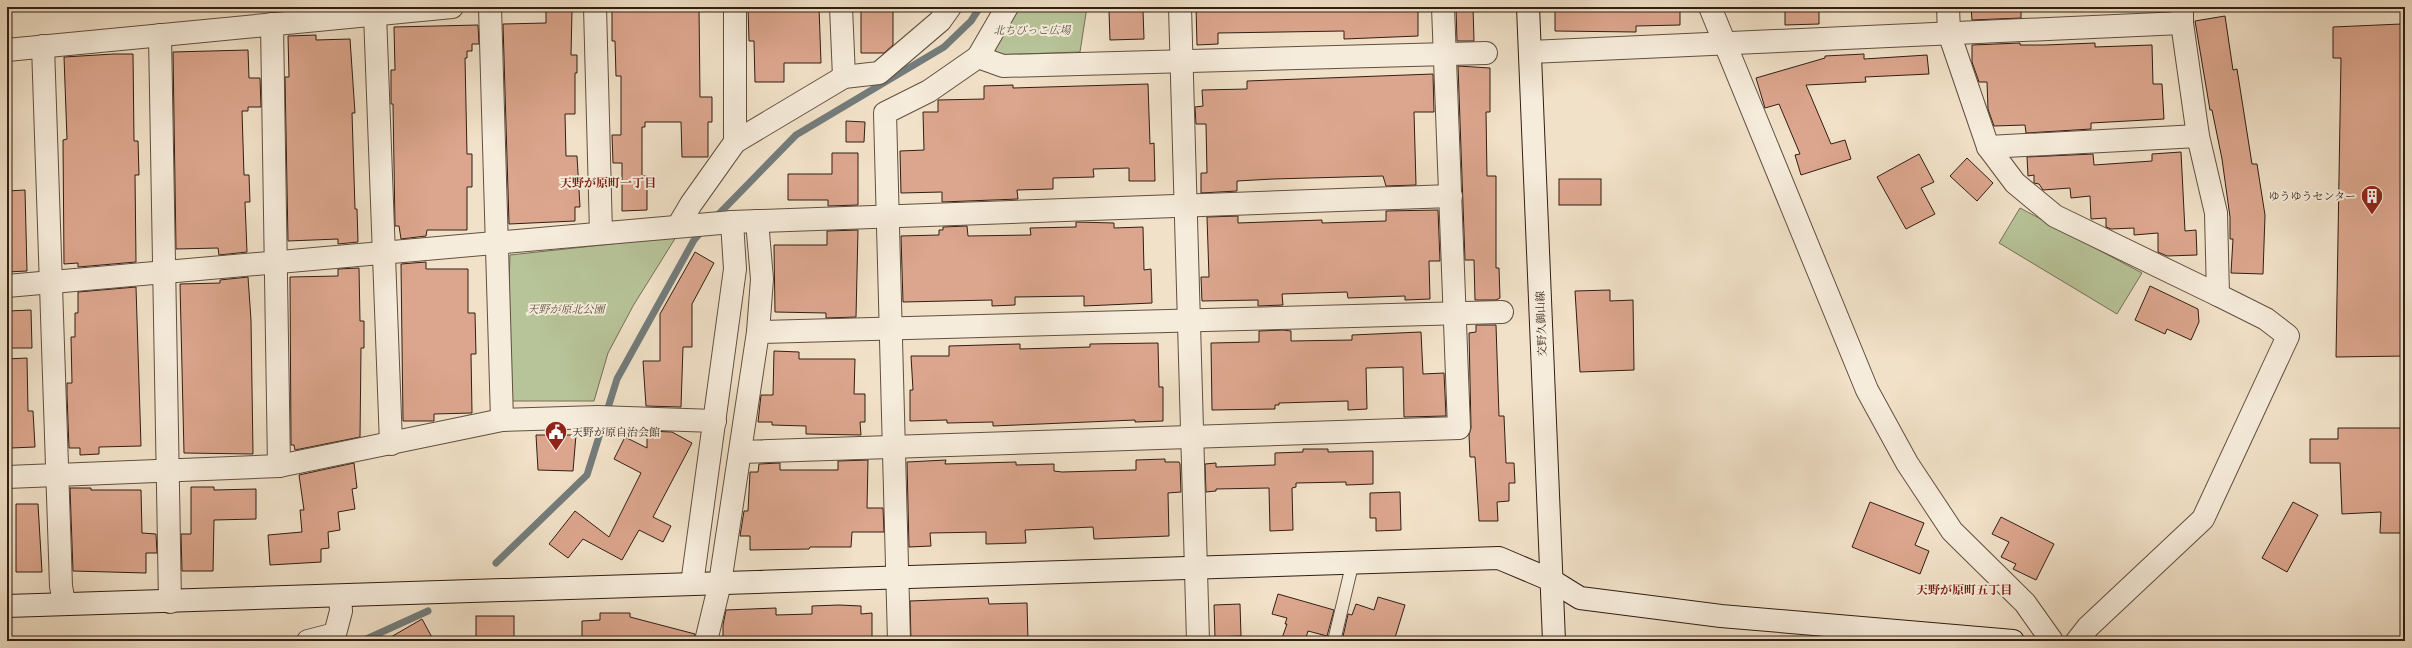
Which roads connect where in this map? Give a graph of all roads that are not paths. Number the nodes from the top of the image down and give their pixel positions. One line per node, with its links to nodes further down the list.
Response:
1 (452, 7): 13 (street)
2 (490, 7): 37 (street)
3 (594, 7): 36 (street)
4 (735, 7): 28 (street)
5 (841, 7): 26 (street)
6 (950, 7): 26 (street)
7 (1007, 7): 24 (street)
8 (1180, 7): 25 (street)
9 (1443, 7): 23 (street)
10 (1528, 7): 21 (street, 交野久御山線)
11 (1710, 7): 18 (street)
12 (1948, 7): 16 (street)
13 (376, 14): 15 (street); 38 (street)
14 (2182, 15): 16 (street); 27 (street)
15 (272, 24): 17 (street); 39 (street)
16 (1949, 33): 18 (street); 29 (street)
17 (160, 35): 19 (street); 40 (street)
18 (1726, 43): 21 (street); 76 (street)
19 (43, 46): 20 (street); 41 (street)
20 (7, 50)
21 (1530, 52): 62 (street, 交野久御山線)
22 (1486, 53): 23 (street)
23 (1445, 54): 25 (street); 30 (street)
24 (978, 57): 25 (street); 32 (street)
25 (1181, 61): 31 (street)
26 (844, 77): 28 (street)
27 (2198, 136): 29 (street); 43 (street)
28 (735, 142): 35 (street)
29 (1988, 147): 43 (street)
30 (1451, 196): 31 (street); 45 (street)
31 (1185, 206): 32 (street); 46 (street)
32 (888, 216): 33 (street); 47 (street)
33 (757, 221): 34 (street); 48 (street)
34 (732, 222): 35 (street); 50 (street)
35 (678, 226): 36 (street)
36 (601, 233): 37 (street)
37 (497, 242): 38 (street); 49 (street)
38 (384, 252): 39 (street); 52 (street)
39 (276, 262): 40 (street); 55 (street)
40 (164, 272): 41 (street); 56 (street)
41 (52, 282): 42 (street); 57 (street)
42 (7, 286)
43 (2218, 295): 77 (street)
44 (1502, 312): 45 (street)
45 (1455, 313): 46 (street); 51 (street)
46 (1189, 320): 47 (street); 51 (street)
47 (891, 329): 48 (street); 53 (street)
48 (758, 332): 54 (street)
49 (502, 420): 50 (street); 52 (street)
50 (715, 421): 64 (street)
51 (1192, 436): 53 (street); 60 (street)
52 (391, 444): 55 (street)
53 (894, 446): 54 (street); 61 (street)
54 (741, 452): 63 (street)
55 (280, 466): 56 (street)
56 (168, 470): 57 (street); 66 (street)
57 (58, 475): 58 (street); 67 (street)
58 (7, 477)
59 (1353, 561): 60 (street); 62 (street); 73 (lane)
60 (1196, 567): 61 (street); 72 (street)
61 (897, 577): 63 (street); 71 (street)
62 (1551, 580): 74 (street, 交野久御山線); 75 (street)
63 (720, 583): 64 (street); 70 (street)
64 (692, 584): 65 (street)
65 (340, 596): 66 (street); 69 (street)
66 (170, 602): 67 (street)
67 (64, 603): 68 (street)
68 (7, 606)
69 (308, 641)
70 (706, 641)
71 (899, 641)
72 (1198, 641)
73 (1334, 641)
74 (1554, 641)
75 (2013, 641)
76 (2052, 641)
77 (2077, 641)

